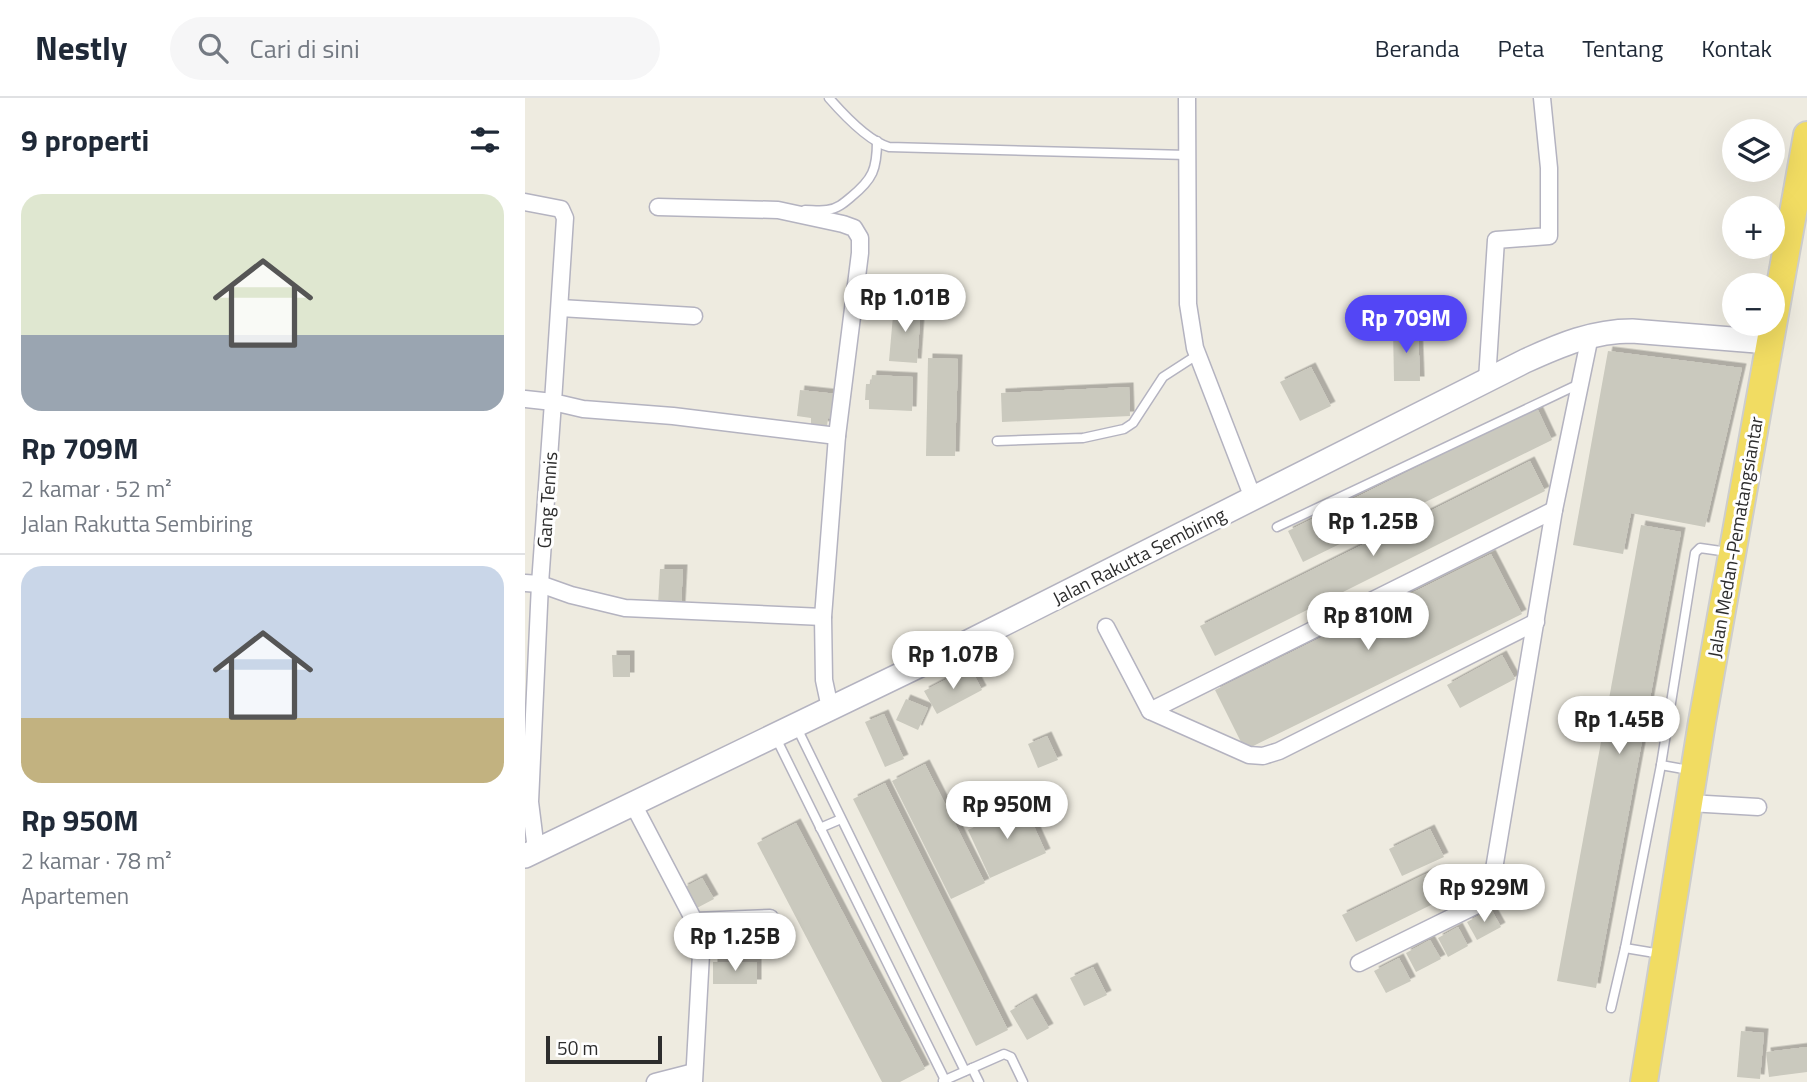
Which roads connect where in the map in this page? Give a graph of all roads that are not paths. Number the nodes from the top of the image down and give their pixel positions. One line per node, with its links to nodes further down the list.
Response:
1 (829, 98): 5 (lane)
2 (1187, 98): 6 (street)
3 (1542, 98): 15 (street)
4 (1807, 135): 13 (highway, Jalan Medan-Pematangsiantar)
5 (877, 141): 6 (lane); 9 (lane)
6 (1187, 155): 14 (street)
7 (525, 202): 10 (street, Gang Tennis)
8 (658, 206): 9 (street)
9 (778, 211): 19 (street)
10 (560, 308): 11 (street); 18 (street, Gang Tennis)
11 (694, 316)
12 (1590, 336): 13 (main road, Jalan Rakutta Sembiring); 15 (main road, Jalan Rakutta Sembiring); 16 (street)
13 (1769, 342): 24 (highway, Jalan Medan-Pematangsiantar)
14 (1198, 355): 20 (lane); 21 (street)
15 (1487, 380): 21 (main road, Jalan Rakutta Sembiring)
16 (1580, 384): 22 (street); 23 (lane)
17 (525, 399): 18 (street)
18 (553, 402): 19 (street); 25 (street, Gang Tennis)
19 (837, 436): 26 (street)
20 (997, 441)
21 (1253, 498): 29 (main road, Jalan Rakutta Sembiring)
22 (1554, 510): 27 (street); 30 (street)
23 (1277, 527)
24 (1733, 553): 32 (lane); 33 (highway, Jalan Medan-Pematangsiantar)
25 (533, 584): 26 (street); 39 (street, Gang Tennis)
26 (823, 617): 29 (street)
27 (1536, 622): 30 (street); 44 (street)
28 (1106, 627): 30 (street)
29 (830, 708): 31 (main road, Jalan Rakutta Sembiring)
30 (1150, 711)
31 (785, 731): 34 (main road, Jalan Rakutta Sembiring); 37 (lane); 38 (lane)
32 (1661, 765): 33 (lane); 42 (lane)
33 (1694, 771): 35 (highway, Jalan Medan-Pematangsiantar)
34 (633, 803): 39 (main road, Jalan Rakutta Sembiring); 41 (street)
35 (1689, 803): 36 (street); 43 (highway, Jalan Medan-Pematangsiantar)
36 (1758, 807)
37 (841, 818): 38 (lane); 46 (lane)
38 (820, 828): 48 (lane)
39 (530, 853)
40 (771, 918): 41 (street)
41 (694, 921): 47 (street)
42 (1625, 948): 43 (lane); 45 (lane)
43 (1664, 954): 52 (highway, Jalan Medan-Pematangsiantar)
44 (1359, 963)
45 (1611, 1008)
46 (969, 1069): 48 (lane); 50 (lane); 51 (lane)
47 (694, 1077): 49 (street)
48 (944, 1081)
49 (655, 1082)
50 (979, 1082)
51 (1023, 1082)
52 (1644, 1082)

